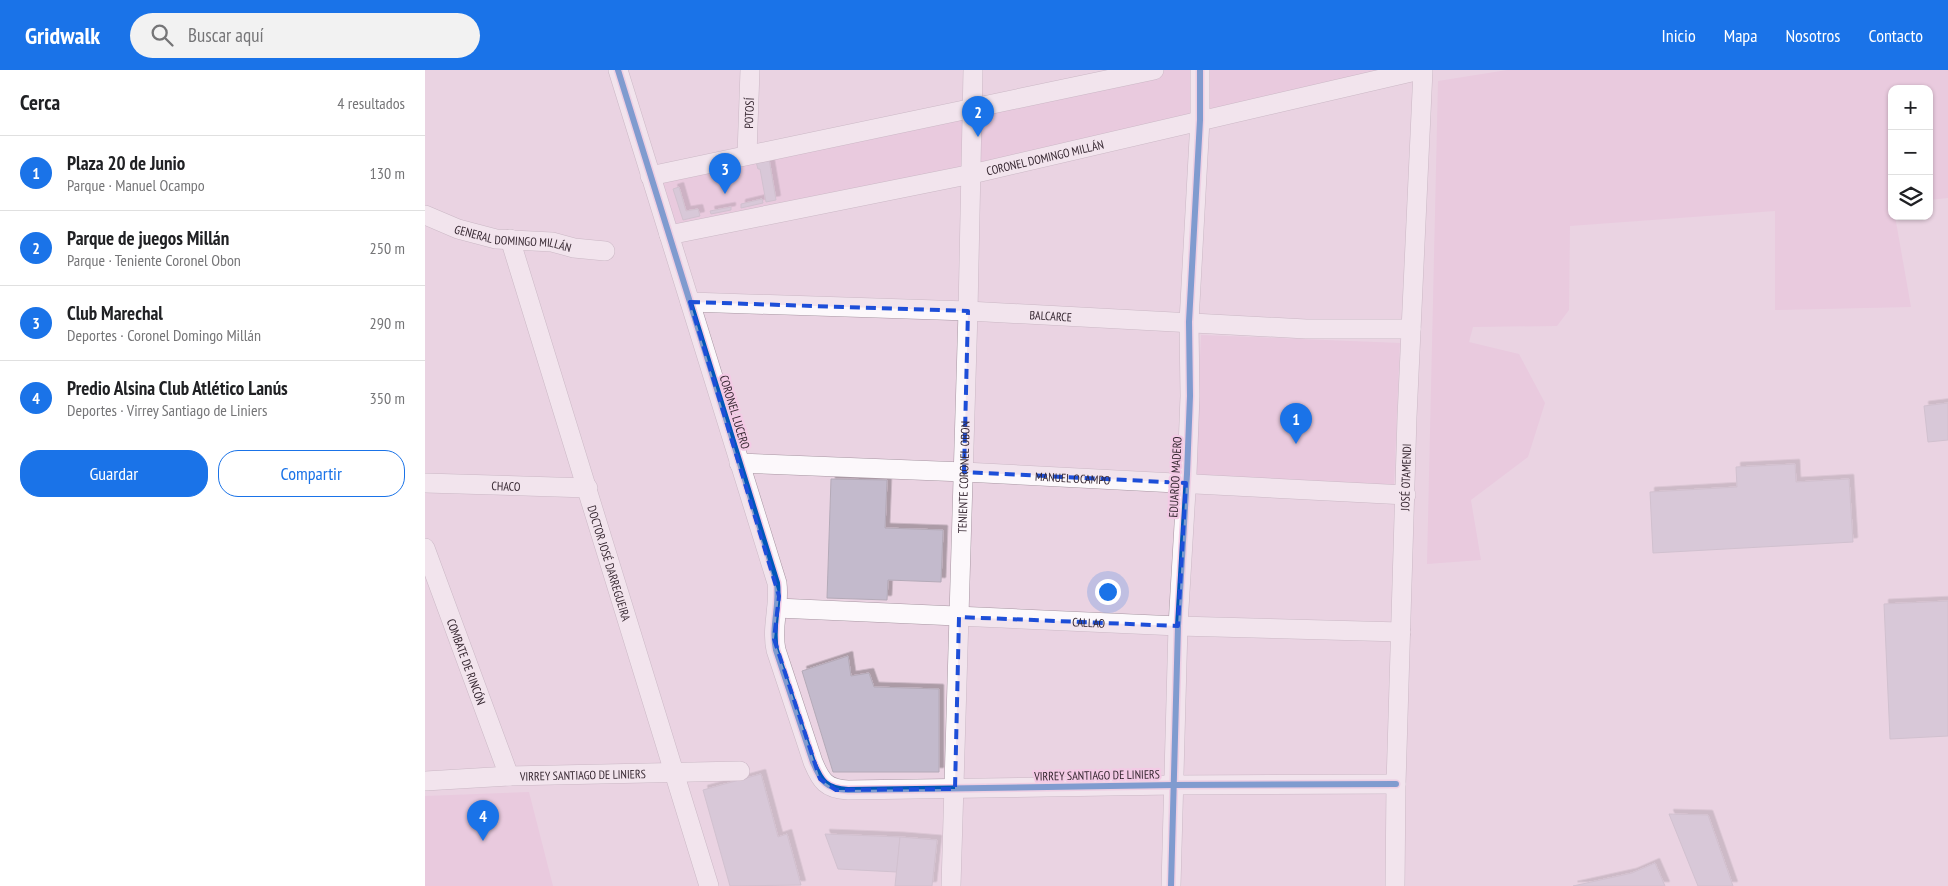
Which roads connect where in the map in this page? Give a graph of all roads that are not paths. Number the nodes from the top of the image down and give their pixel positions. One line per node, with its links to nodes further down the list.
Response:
1 (617, 70): 11 (street, CORONEL LUCERO)
2 (749, 70): 9 (street, POTOSÍ)
3 (973, 70): 7 (street, TENIENTE CORONEL OBON)
4 (1154, 70): 7 (street)
5 (1200, 70): 8 (street, EDUARDO MADERO)
6 (1422, 70): 8 (street, CORONEL DOMINGO MILLÁN); 19 (street, JOSÉ OTAMENDI)
7 (972, 108): 9 (street); 10 (street, TENIENTE CORONEL OBON)
8 (1200, 120): 10 (street, CORONEL DOMINGO MILLÁN); 18 (street, EDUARDO MADERO)
9 (747, 155): 11 (street)
10 (972, 174): 13 (street, CORONEL DOMINGO MILLÁN); 17 (street, TENIENTE CORONEL OBON)
11 (650, 176): 13 (street, CORONEL LUCERO)
12 (425, 215): 14 (street, GENERAL DOMINGO MILLÁN)
13 (669, 234): 16 (street, CORONEL LUCERO)
14 (510, 239): 15 (street, GENERAL DOMINGO MILLÁN); 24 (street, DOCTOR JOSÉ DARREGUEIRA)
15 (605, 251)
16 (690, 302): 17 (street, BALCARCE); 20 (street, CORONEL LUCERO)
17 (968, 311): 18 (street, BALCARCE); 21 (street, TENIENTE CORONEL OBON)
18 (1189, 322): 19 (street, BALCARCE); 23 (street, EDUARDO MADERO)
19 (1411, 329): 25 (street, JOSÉ OTAMENDI)
20 (739, 463): 21 (street, MANUEL OCAMPO); 27 (street, CORONEL LUCERO)
21 (964, 472): 23 (street, MANUEL OCAMPO); 28 (street, TENIENTE CORONEL OBON)
22 (425, 483): 24 (street, CHACO)
23 (1186, 483): 25 (street, MANUEL OCAMPO); 29 (street, EDUARDO MADERO)
24 (587, 488): 33 (street, DOCTOR JOSÉ DARREGUEIRA)
25 (1406, 495): 30 (street, JOSÉ OTAMENDI)
26 (425, 548): 34 (street, COMBATE DE RINCÓN)
27 (777, 608): 28 (street, CALLAO); 31 (street, CORONEL LUCERO)
28 (959, 617): 29 (street, CALLAO); 38 (street, TENIENTE CORONEL OBON)
29 (1177, 626): 30 (street, CALLAO); 37 (street, EDUARDO MADERO)
30 (1401, 632): 36 (street, JOSÉ OTAMENDI)
31 (813, 762): 38 (street, VIRREY SANTIAGO DE LINIERS)
32 (739, 771): 33 (street, VIRREY SANTIAGO DE LINIERS)
33 (674, 772): 34 (street, VIRREY SANTIAGO DE LINIERS); 39 (street, DOCTOR JOSÉ DARREGUEIRA)
34 (509, 776): 35 (street, VIRREY SANTIAGO DE LINIERS)
35 (425, 781)
36 (1396, 784): 37 (street, VIRREY SANTIAGO DE LINIERS); 42 (street, JOSÉ OTAMENDI)
37 (1173, 785): 38 (street, VIRREY SANTIAGO DE LINIERS); 41 (street, EDUARDO MADERO)
38 (955, 788): 40 (street, TENIENTE CORONEL OBON)
39 (709, 886)
40 (951, 886)
41 (1171, 886)
42 (1395, 886)

